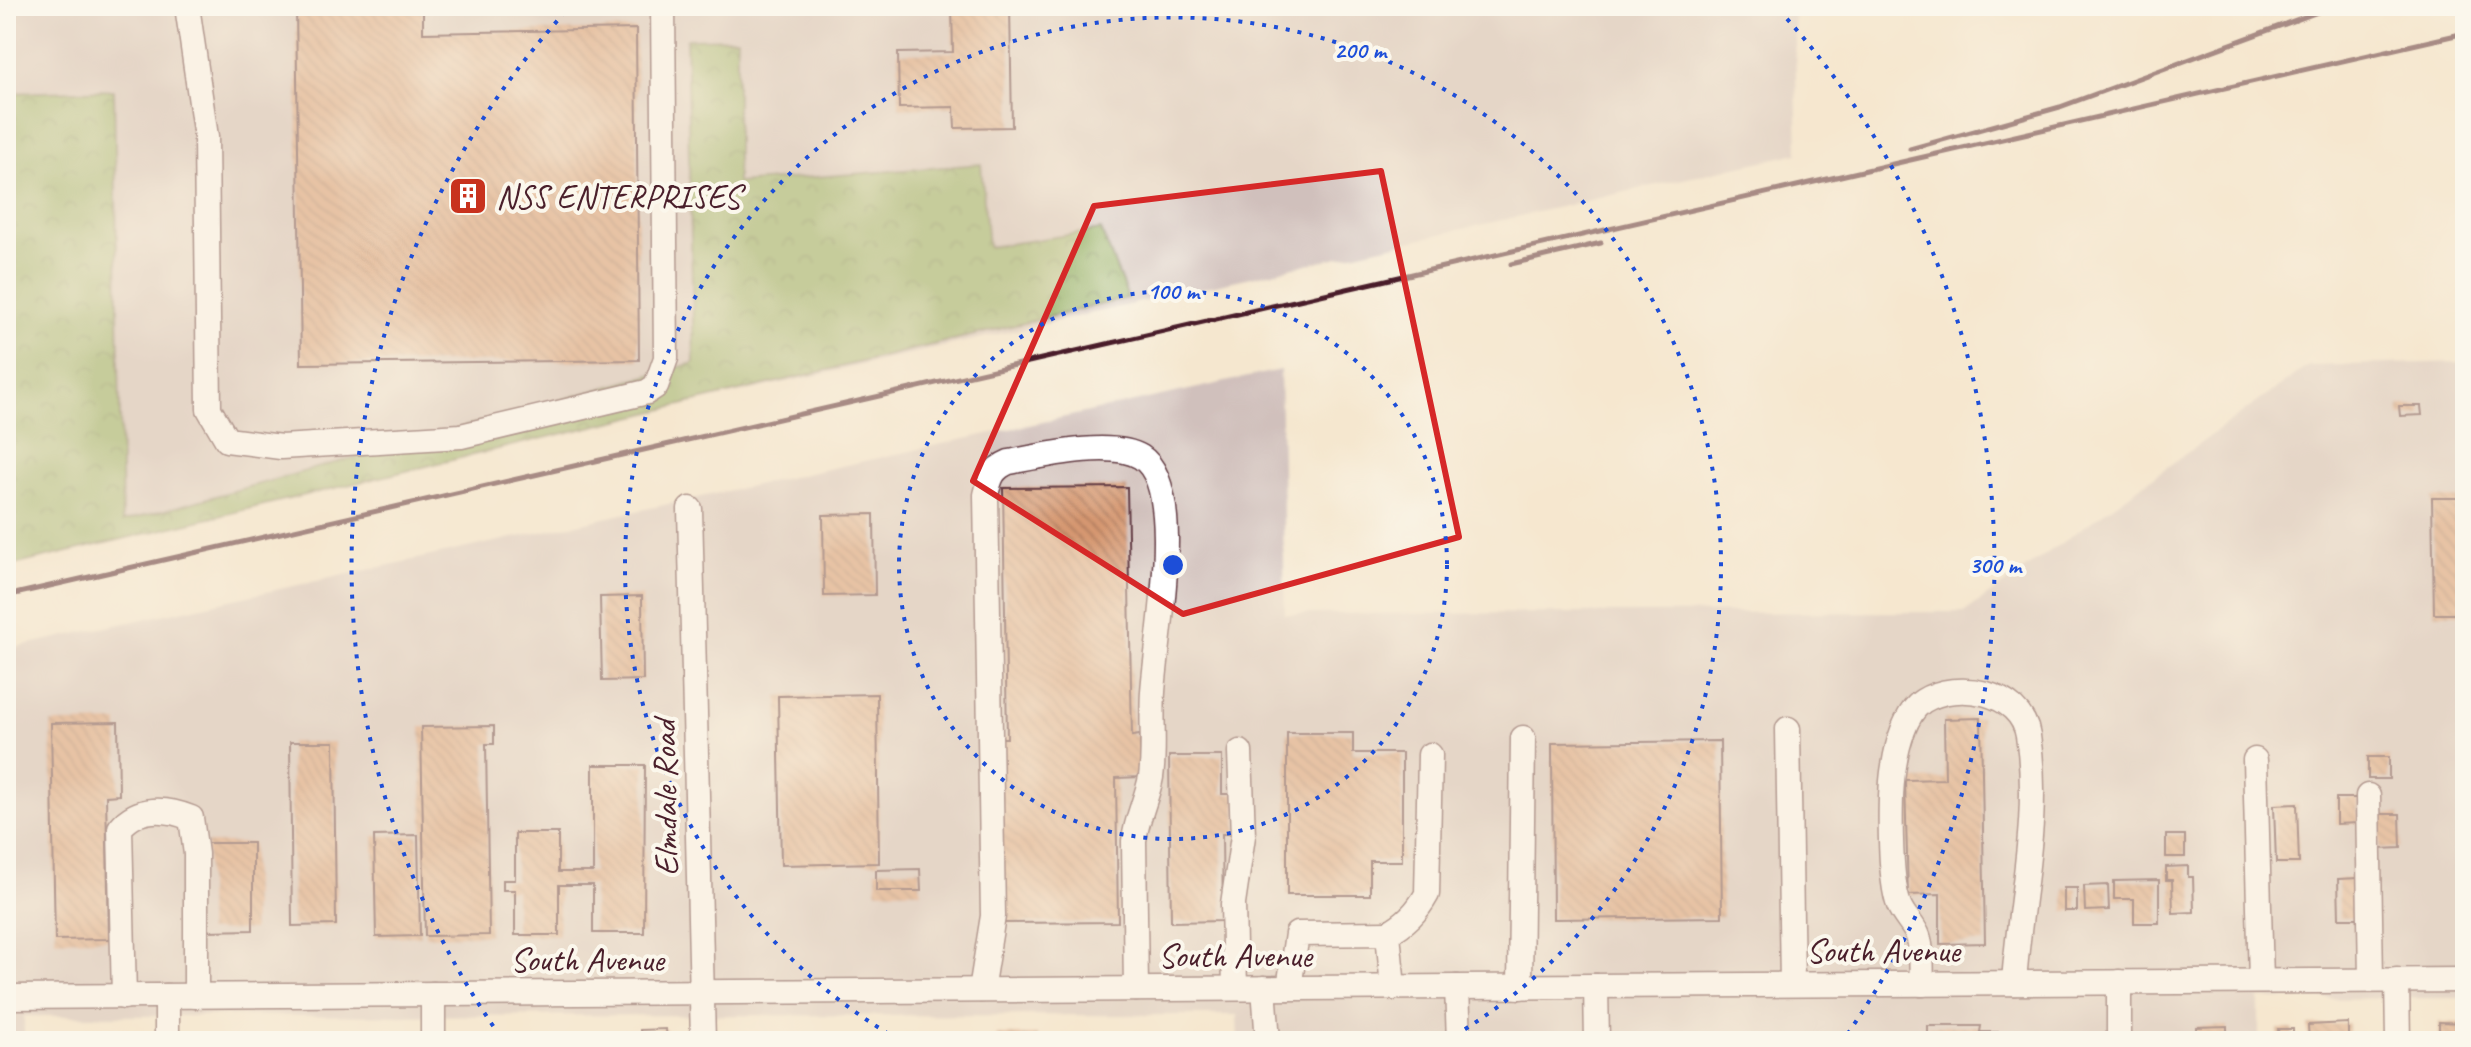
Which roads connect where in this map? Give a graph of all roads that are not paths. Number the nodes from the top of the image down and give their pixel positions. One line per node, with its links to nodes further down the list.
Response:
1 (187, 6): 2 (street)
2 (663, 6)
3 (690, 509): 27 (street, Elmdale Road)
4 (1788, 729): 17 (street)
5 (1523, 738): 21 (street)
6 (1240, 752): 22 (street)
7 (1430, 755): 10 (street)
8 (2255, 760): 14 (street)
9 (2368, 796): 11 (street)
10 (1388, 933): 23 (street); 24 (street)
11 (2371, 980): 12 (street, South Avenue); 14 (street, South Avenue)
12 (2397, 980): 13 (street, South Avenue); 40 (street)
13 (2465, 980)
14 (2261, 981): 15 (street, South Avenue)
15 (2119, 982): 16 (street, South Avenue); 39 (street)
16 (2014, 983): 18 (street, South Avenue); 18 (street)
17 (1792, 984): 18 (street, South Avenue); 19 (street, South Avenue)
18 (1922, 984)
19 (1596, 986): 21 (street, South Avenue); 38 (street)
20 (1457, 987): 21 (street, South Avenue); 24 (street, South Avenue); 37 (street)
21 (1520, 987)
22 (1235, 988): 23 (street, South Avenue); 25 (street, South Avenue)
23 (1276, 988): 24 (street, South Avenue); 36 (street)
24 (1393, 988)
25 (1136, 989): 26 (street, South Avenue); 26 (street)
26 (981, 990): 27 (street, South Avenue)
27 (703, 992): 28 (street, South Avenue); 35 (street, Elmdale Road)
28 (433, 994): 30 (street, South Avenue); 34 (street)
29 (167, 996): 30 (street, South Avenue); 32 (street, South Avenue); 33 (street)
30 (196, 996): 32 (street)
31 (6, 997): 32 (street, South Avenue)
32 (124, 997)
33 (167, 1041)
34 (433, 1041)
35 (703, 1041)
36 (1268, 1041)
37 (1459, 1041)
38 (1597, 1041)
39 (2119, 1041)
40 (2398, 1041)

